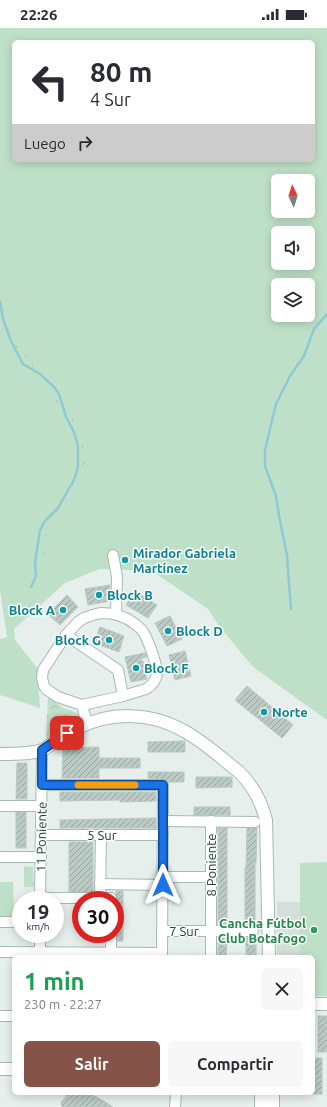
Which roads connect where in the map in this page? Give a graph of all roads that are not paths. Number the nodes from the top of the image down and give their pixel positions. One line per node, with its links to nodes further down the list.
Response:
1 (113, 555): 2 (street)
2 (116, 614): 3 (street); 4 (street)
3 (66, 635): 4 (street); 5 (street)
4 (123, 696): 5 (street)
5 (82, 705): 6 (street)
6 (87, 724): 7 (street); 40 (street)
7 (42, 750): 8 (street); 9 (street, 11 Poniente)
8 (0, 754)
9 (42, 785): 11 (street, 11 Poniente); 12 (street)
10 (0, 806): 11 (street)
11 (41, 806): 15 (street, 11 Poniente)
12 (163, 821): 13 (street); 17 (street)
13 (211, 821): 14 (street); 20 (street, 8 Poniente)
14 (255, 822)
15 (41, 835): 16 (street, 5 Sur); 19 (street, 11 Poniente)
16 (100, 835): 17 (street, 5 Sur); 22 (street)
17 (163, 835): 21 (street)
18 (0, 857): 19 (street)
19 (41, 857): 24 (street, 11 Poniente)
20 (211, 877): 21 (street); 30 (street, 8 Poniente)
21 (163, 881): 23 (street); 29 (street)
22 (100, 884): 23 (street); 25 (street)
23 (111, 885): 26 (street)
24 (40, 891)
25 (100, 891)
26 (111, 891)
27 (0, 922): 28 (street)
28 (12, 922)
29 (162, 931): 30 (street, 7 Sur); 38 (street)
30 (211, 931): 31 (street, 7 Sur); 39 (street, 8 Poniente)
31 (253, 931)
32 (42, 943): 36 (street)
33 (111, 943): 35 (street)
34 (0, 952): 36 (street, 7 Sur)
35 (111, 953): 37 (street, 7 Sur); 38 (street, 7 Sur)
36 (45, 954): 37 (street, 7 Sur)
37 (99, 955)
38 (162, 955)
39 (210, 955)
40 (269, 955)
41 (315, 1004): 42 (street)
42 (327, 1004)
43 (0, 1016): 44 (street)
44 (12, 1016)
45 (0, 1069): 46 (street)
46 (12, 1069)
47 (176, 1095): 50 (street)
48 (261, 1095): 51 (street)
49 (273, 1095): 52 (street)
50 (175, 1107)
51 (261, 1107)
52 (273, 1107)

